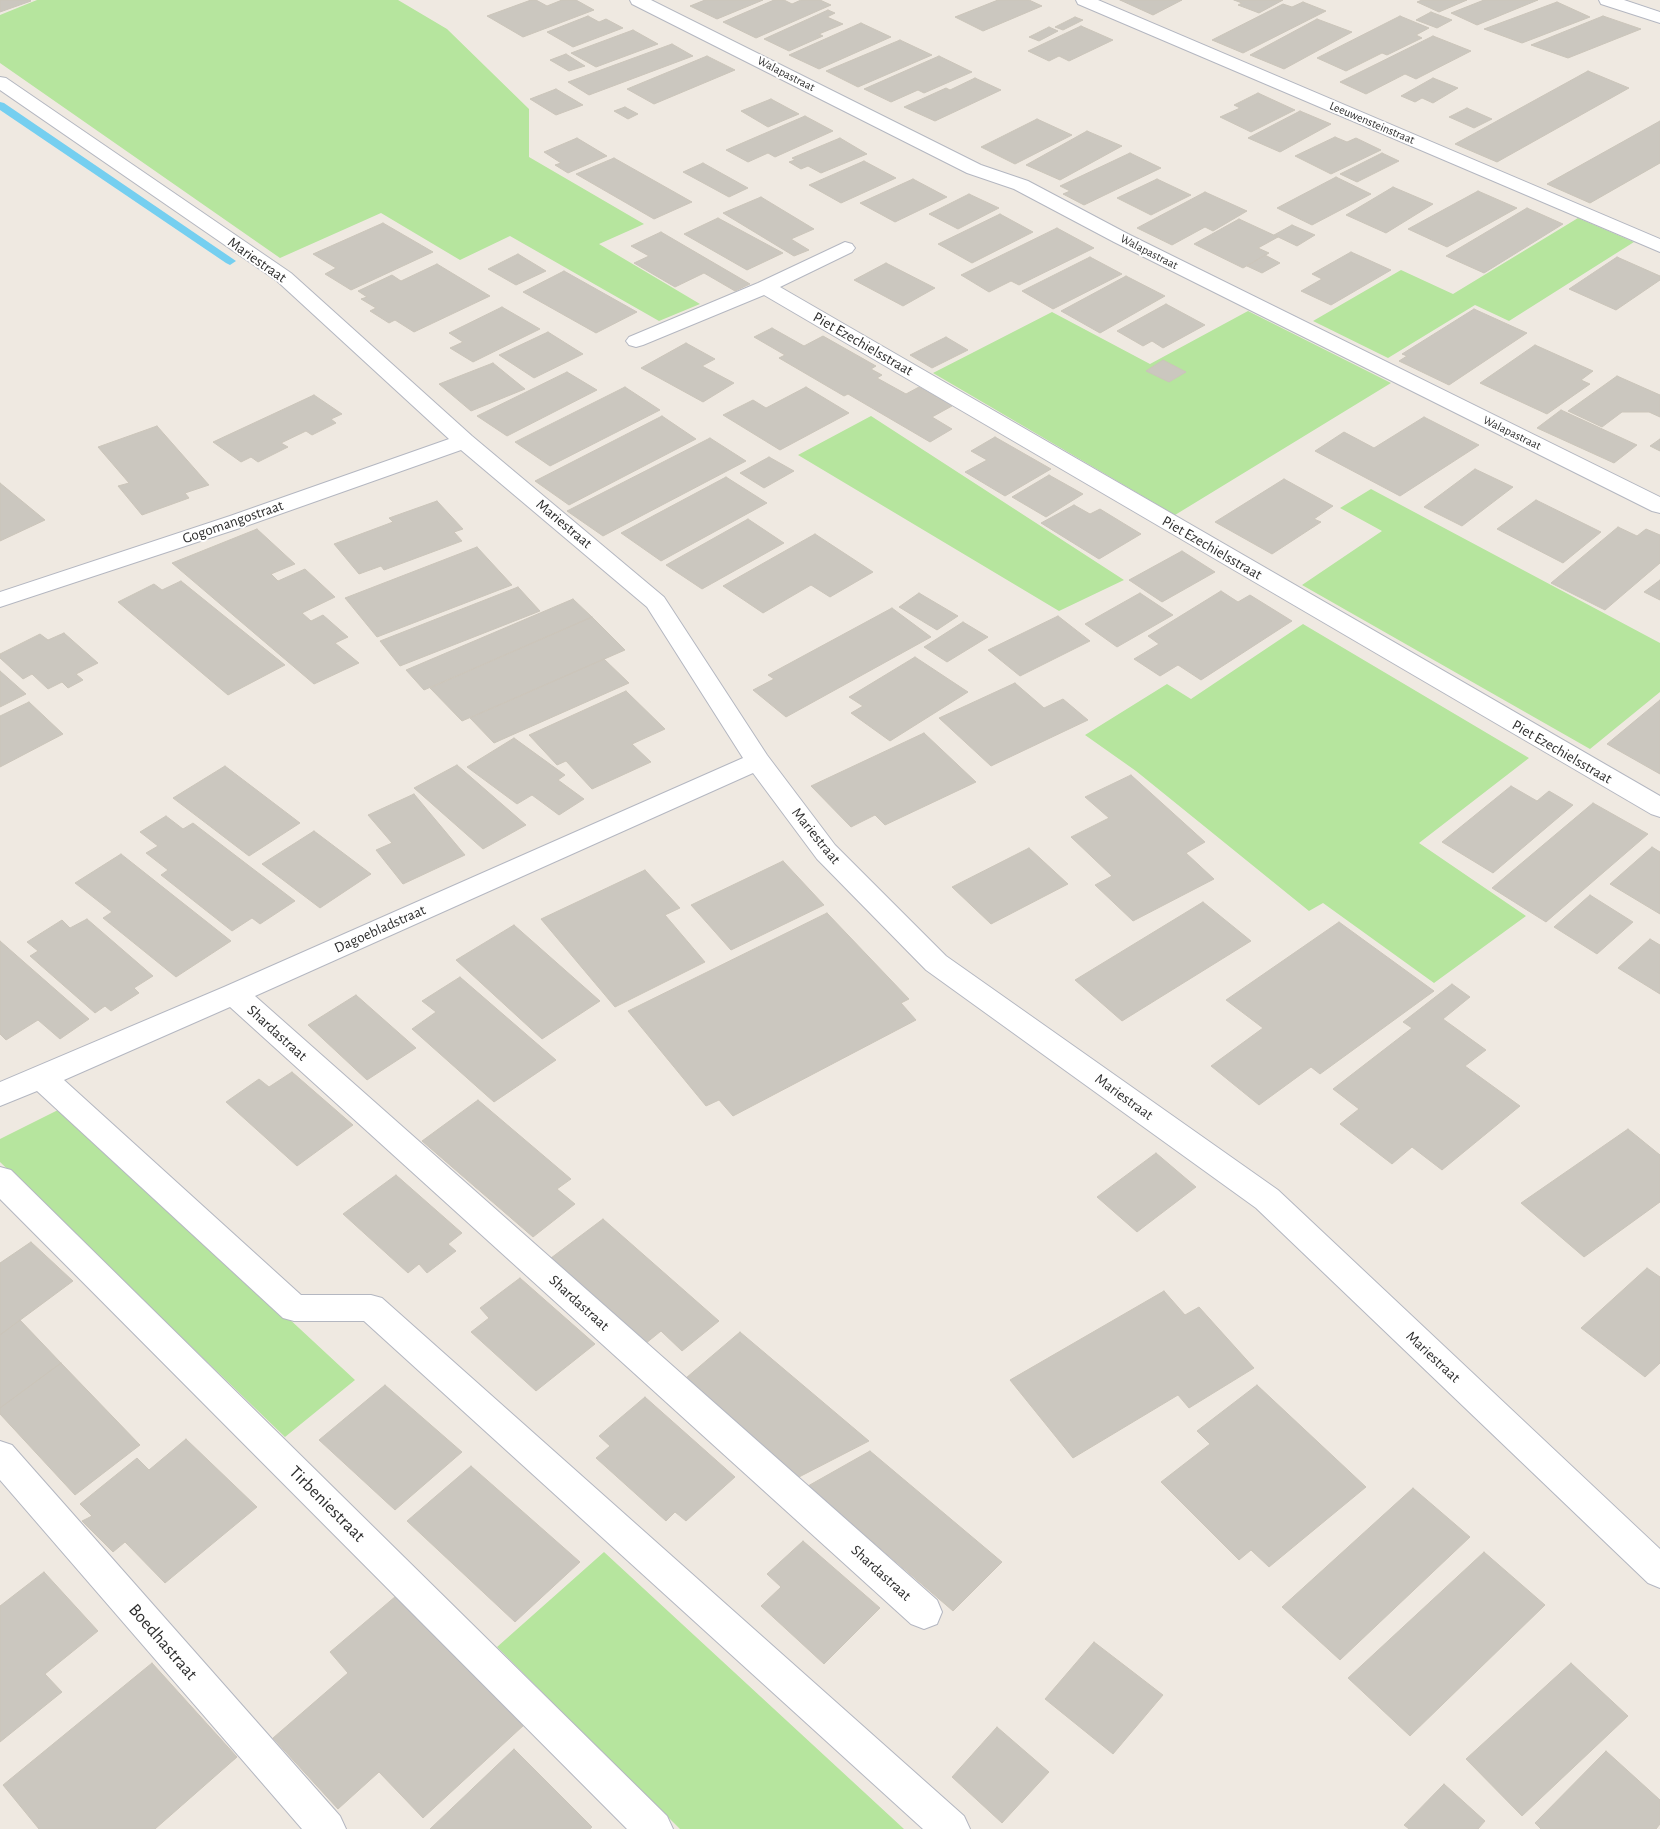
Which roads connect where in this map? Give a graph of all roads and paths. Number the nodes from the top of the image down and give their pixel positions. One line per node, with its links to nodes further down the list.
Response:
1 (638, 0): 11 (street, Walapastraat)
2 (1084, 0): 6 (street, Leeuwensteinstraat)
3 (1607, 0): 4 (street)
4 (1660, 18)
5 (0, 82): 10 (street, Mariestraat)
6 (1660, 246)
7 (845, 248): 8 (street)
8 (765, 286): 9 (street); 14 (street, Piet Ezechielsstraat)
9 (636, 341)
10 (464, 441): 12 (street, Gogomangostraat); 13 (street, Mariestraat)
11 (1660, 506)
12 (0, 600)
13 (758, 761): 15 (street, Dagoebladstraat); 20 (street, Mariestraat)
14 (1660, 808)
15 (234, 994): 16 (street, Dagoebladstraat); 21 (street, Shardastraat)
16 (41, 1077): 17 (street, Dagoebladstraat); 24 (street)
17 (0, 1095)
18 (0, 1179): 23 (street, Tirbeniestraat)
19 (0, 1456): 22 (street, Boedhastraat)
20 (1660, 1572)
21 (924, 1612)
22 (327, 1829)
23 (654, 1829)
24 (951, 1829)

